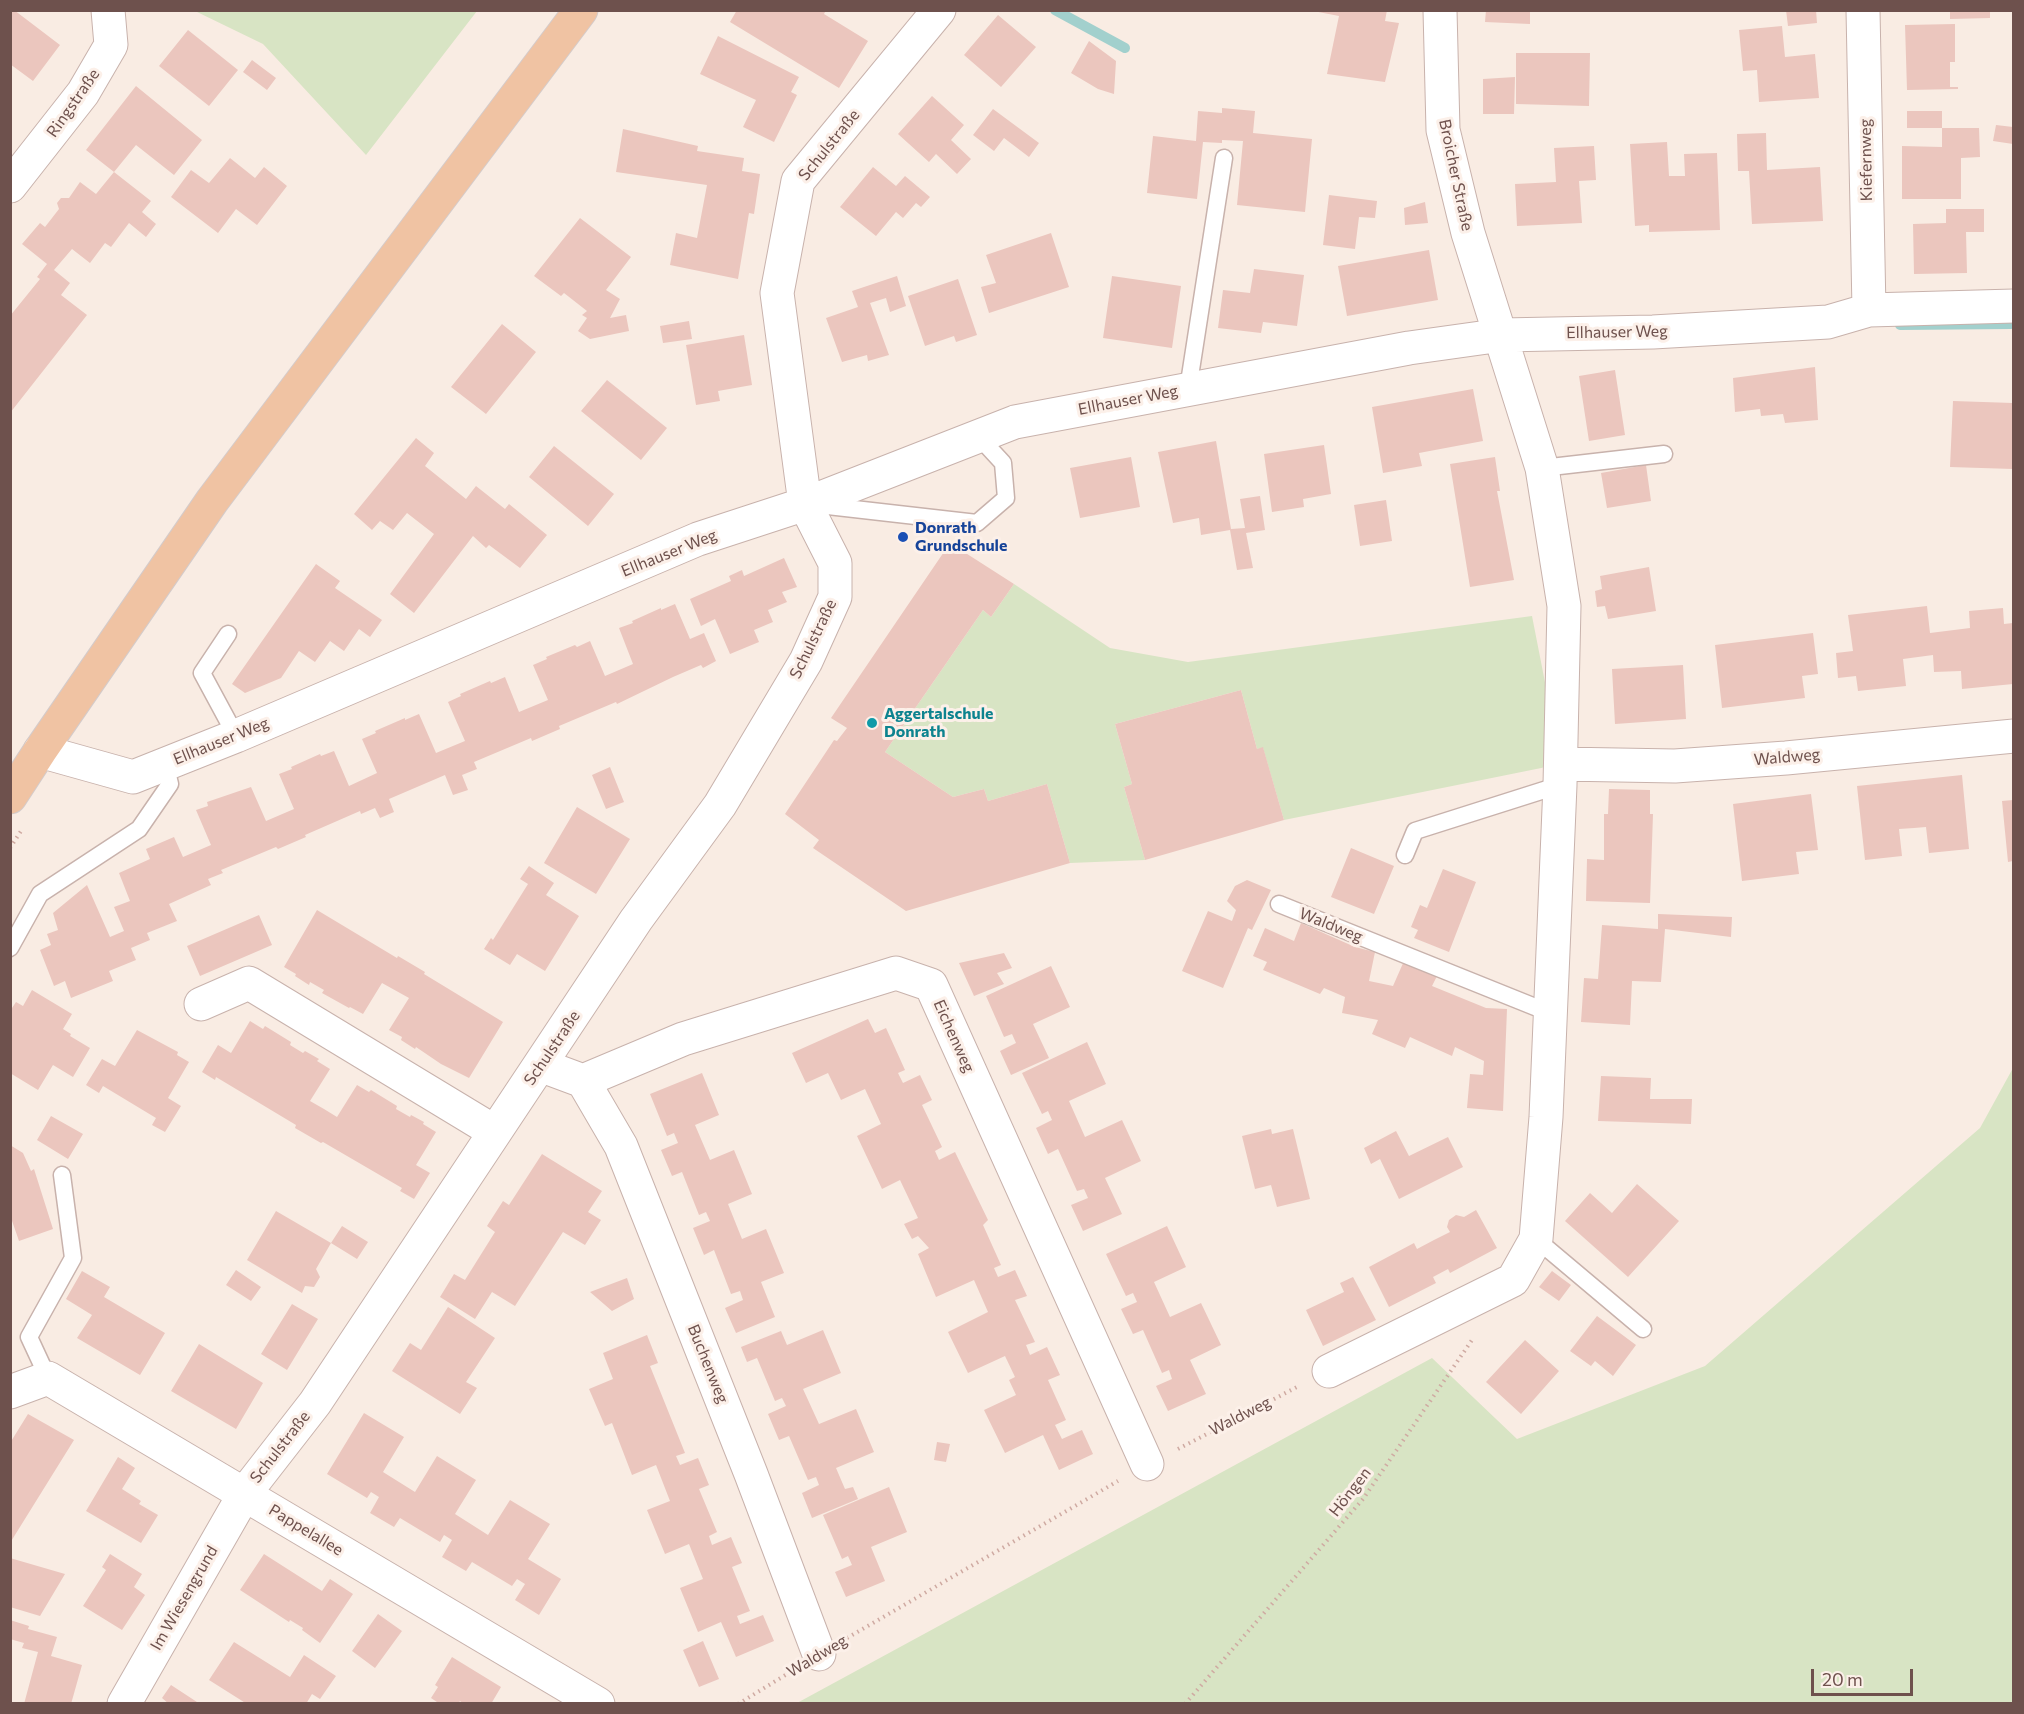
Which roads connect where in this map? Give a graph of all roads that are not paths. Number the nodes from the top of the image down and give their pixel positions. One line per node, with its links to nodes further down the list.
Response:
1 (108, 10): 7 (street, Ringstraße)
2 (581, 10): 19 (main road)
3 (939, 10): 15 (street, Schulstraße)
4 (1440, 10): 10 (street, Broicher Straße)
5 (1863, 10): 9 (street, Kiefernweg)
6 (1224, 158): 11 (lane, Ellhauser Weg)
7 (10, 186)
8 (2013, 306): 9 (street, Ellhauser Weg)
9 (1869, 310): 10 (street, Ellhauser Weg)
10 (1502, 335): 11 (street, Ellhauser Weg); 14 (street)
11 (1188, 389): 12 (street, Ellhauser Weg)
12 (979, 436): 15 (street, Ellhauser Weg); 15 (lane)
13 (1664, 453): 14 (lane)
14 (1542, 468): 21 (street)
15 (806, 504): 17 (street, Ellhauser Weg); 28 (street, Schulstraße)
16 (228, 634): 17 (lane)
17 (236, 736): 20 (street, Ellhauser Weg)
18 (2013, 736): 21 (street, Waldweg)
19 (40, 751): 20 (street, Ellhauser Weg); 22 (main road)
20 (165, 764): 25 (lane, Ellhauser Weg)
21 (1560, 774): 23 (lane); 27 (street)
22 (10, 797)
23 (1405, 855)
24 (1279, 904): 27 (lane, Waldweg)
25 (10, 948)
26 (201, 1004): 30 (street)
27 (1550, 1013): 32 (street)
28 (540, 1065): 29 (street); 30 (street, Schulstraße)
29 (583, 1081): 37 (street, Eichenweg); 39 (street, Buchenweg)
30 (495, 1132): 38 (street, Schulstraße)
31 (62, 1175): 35 (lane)
32 (1536, 1239): 33 (lane); 34 (street)
33 (1642, 1329)
34 (1329, 1371)
35 (48, 1378): 36 (street); 38 (street, Pappelallee)
36 (10, 1392)
37 (1147, 1464)
38 (244, 1493): 40 (street, Im Wiesengrund); 41 (street, Pappelallee)
39 (819, 1654)
40 (124, 1704)
41 (598, 1704)

